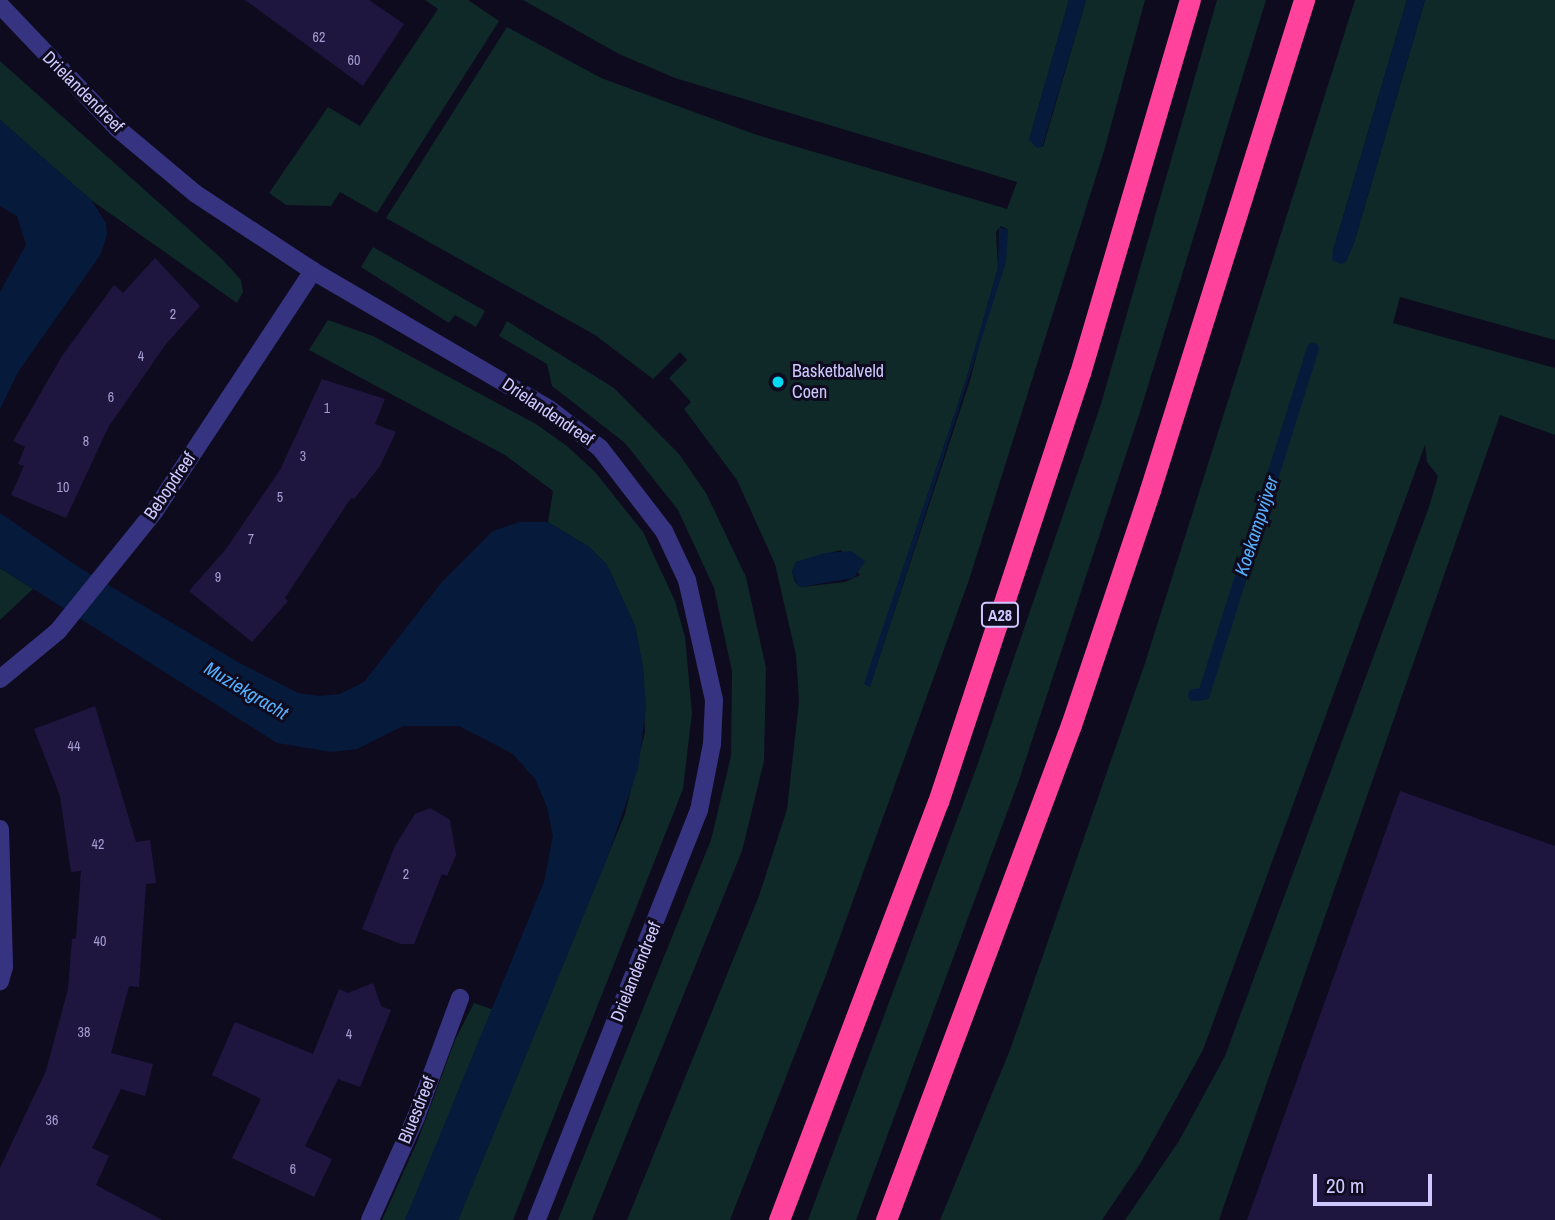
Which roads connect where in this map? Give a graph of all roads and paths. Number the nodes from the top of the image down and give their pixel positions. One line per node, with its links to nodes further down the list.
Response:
1 (1190, 0): 11 (highway, A28)
2 (1304, 0): 12 (highway)
3 (0, 5): 4 (street, Drielandendreef)
4 (313, 271): 5 (street, Bebopdreef); 10 (street, Drielandendreef)
5 (0, 679)
6 (0, 829): 7 (street)
7 (0, 981)
8 (460, 998): 9 (street, Bluesdreef)
9 (370, 1220)
10 (537, 1220)
11 (779, 1220)
12 (886, 1220)

